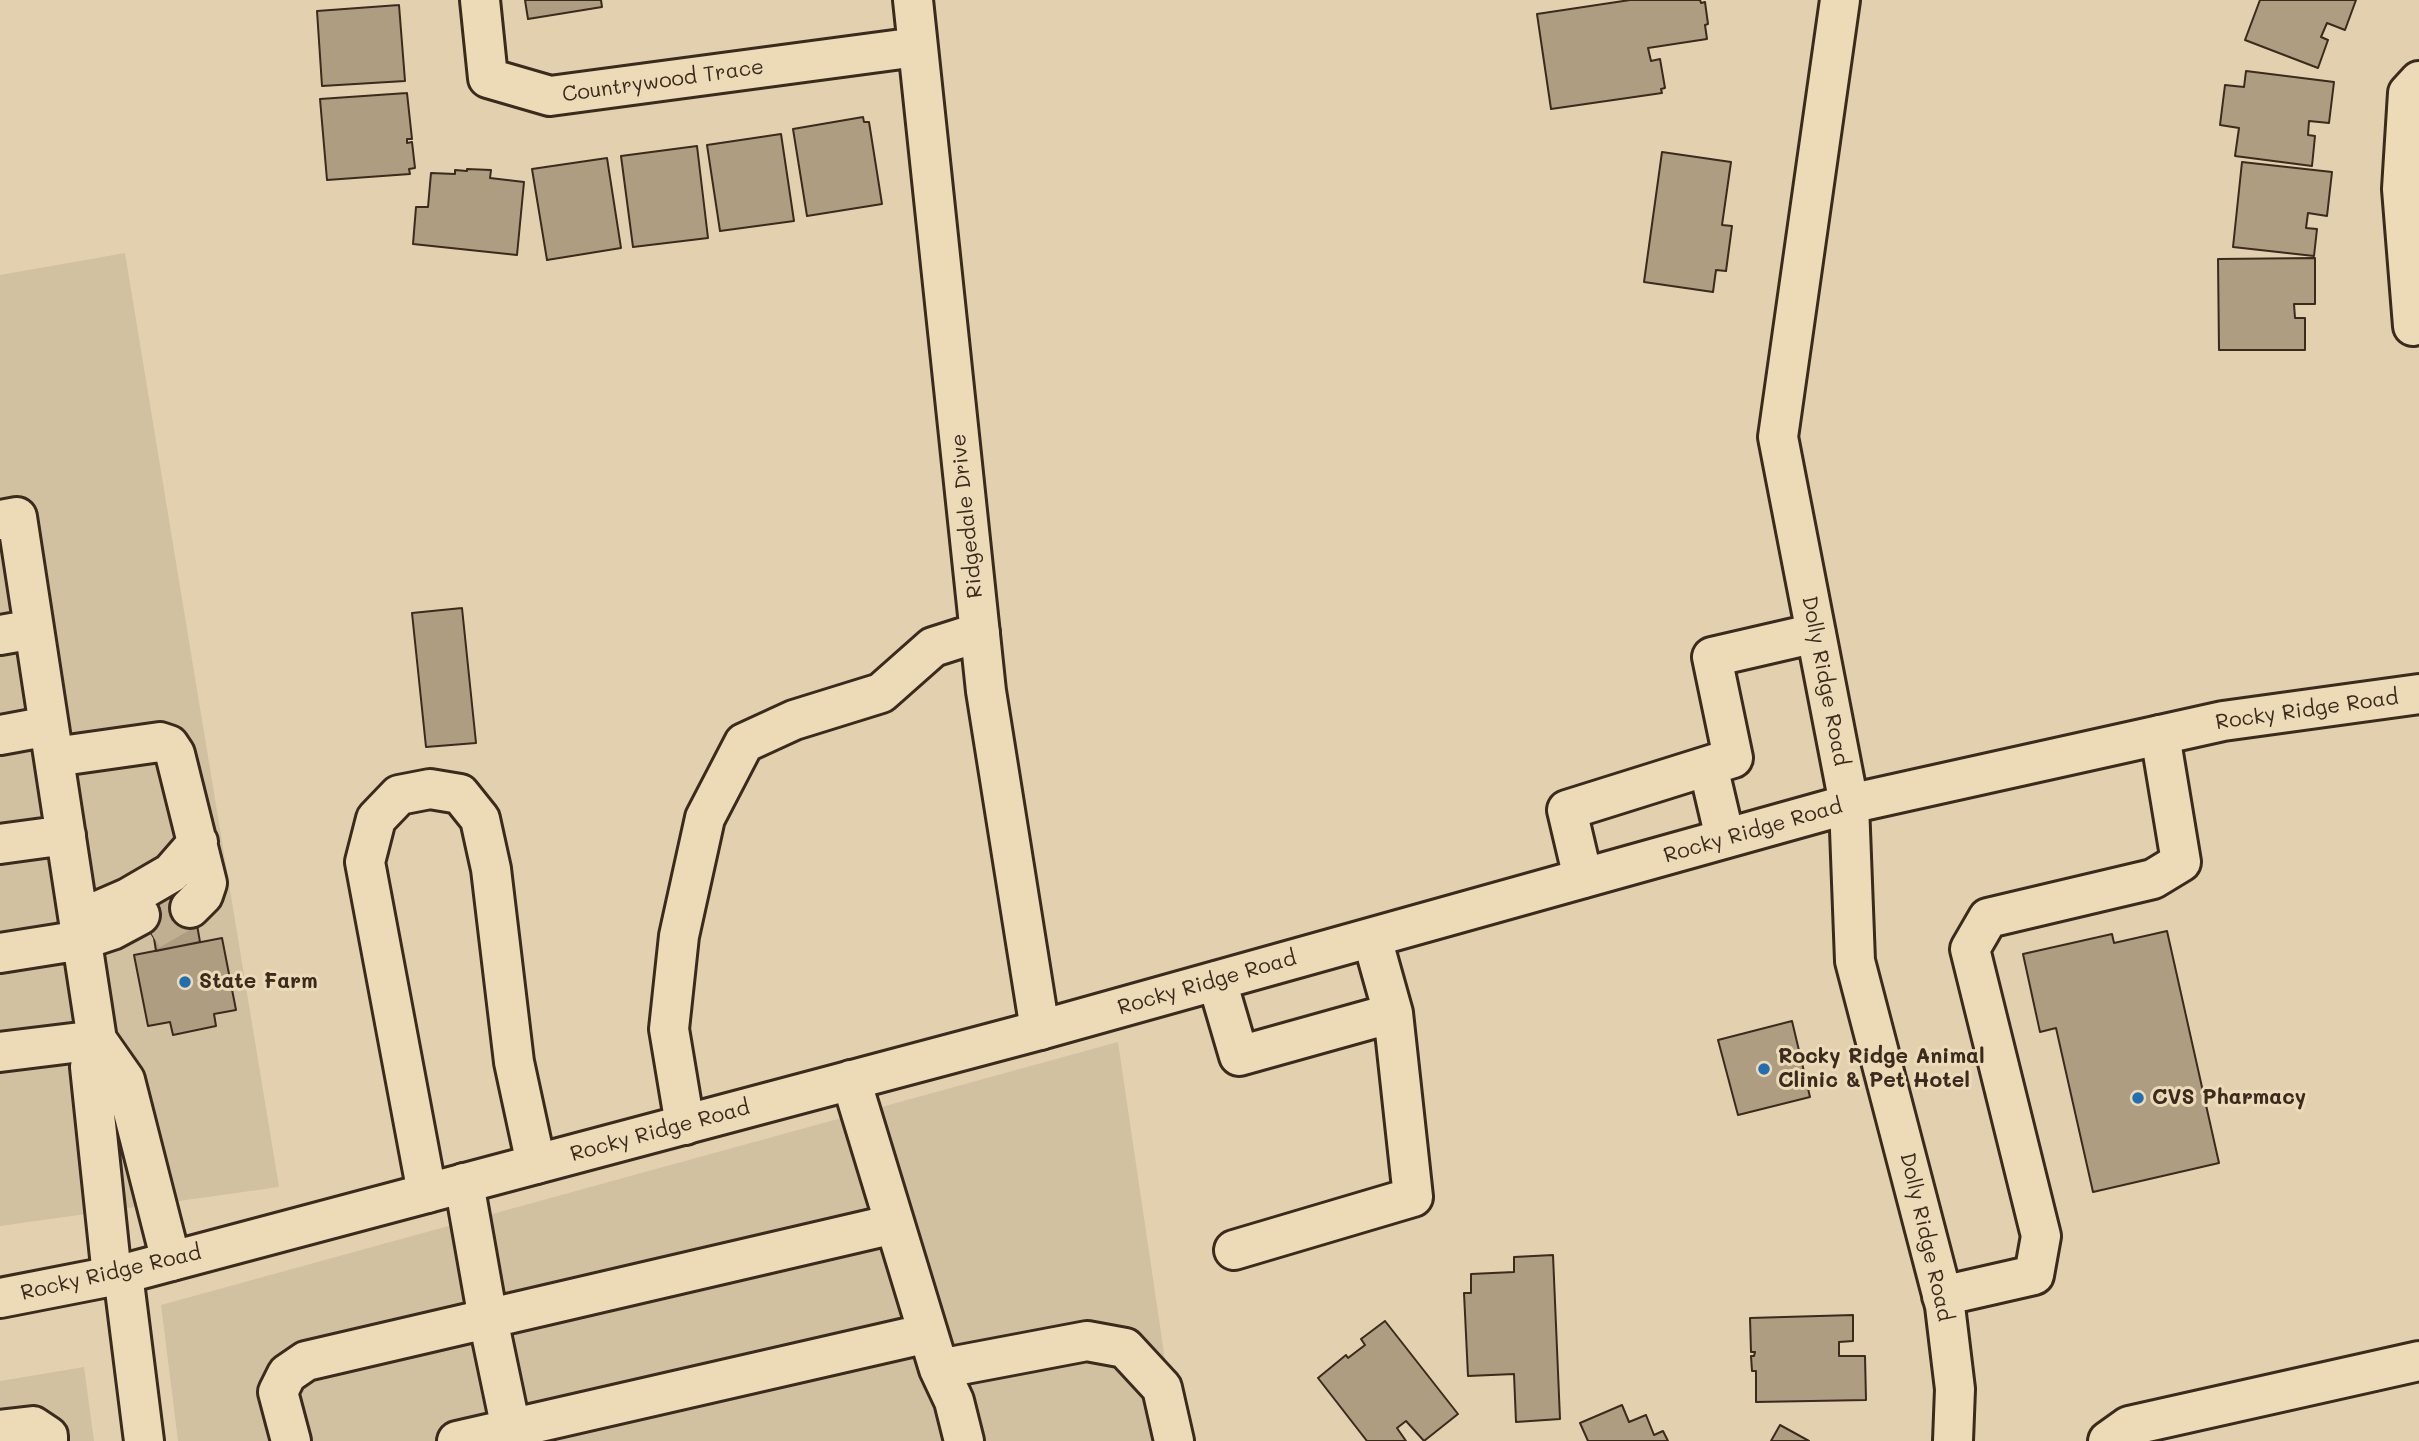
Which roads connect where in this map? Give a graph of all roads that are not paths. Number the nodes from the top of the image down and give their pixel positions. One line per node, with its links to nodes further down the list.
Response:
1 (480, 0): 4 (street, Countrywood Trace)
2 (913, 0): 4 (street, Ridgedale Drive)
3 (1840, 0): 10 (street, Dolly Ridge Road)
4 (918, 47): 9 (street, Ridgedale Drive)
5 (2419, 81): 6 (street)
6 (2413, 326)
7 (8, 518): 8 (street)
8 (17, 632): 14 (street)
9 (980, 632): 29 (street, Ridgedale Drive); 33 (street)
10 (1816, 633): 15 (street); 16 (street, Dolly Ridge Road)
11 (2419, 694): 13 (street, Rocky Ridge Road)
12 (0, 735): 14 (street)
13 (2160, 735): 16 (street, Rocky Ridge Road); 41 (street)
14 (52, 742): 17 (street); 19 (street)
15 (1708, 766): 18 (street); 21 (street)
16 (1849, 803): 18 (street, Rocky Ridge Road); 41 (street, Dolly Ridge Road)
17 (66, 835): 20 (street); 25 (street)
18 (1725, 838): 21 (street, Rocky Ridge Road)
19 (198, 842): 22 (street); 25 (street)
20 (0, 844)
21 (1583, 878): 24 (street, Rocky Ridge Road)
22 (185, 900)
23 (145, 923): 25 (street)
24 (1372, 937): 27 (street, Rocky Ridge Road); 28 (street)
25 (82, 939): 26 (street); 30 (street)
26 (0, 953)
27 (1217, 981): 28 (street); 29 (street, Rocky Ridge Road)
28 (1393, 1013): 38 (street)
29 (1040, 1030): 32 (street, Rocky Ridge Road)
30 (97, 1040): 31 (street); 39 (street); 40 (street)
31 (0, 1052)
32 (851, 1080): 33 (street, Rocky Ridge Road); 37 (street)
33 (685, 1125): 34 (street, Rocky Ridge Road)
34 (536, 1164): 35 (street, Rocky Ridge Road); 36 (street)
35 (464, 1183): 36 (street, Rocky Ridge Road); 43 (street)
36 (427, 1193): 39 (street, Rocky Ridge Road)
37 (894, 1224): 43 (street); 44 (street)
38 (1234, 1250)
39 (172, 1261): 40 (street, Rocky Ridge Road)
40 (118, 1275): 42 (street, Rocky Ridge Road); 50 (street)
41 (1942, 1296): 55 (street, Dolly Ridge Road)
42 (0, 1298)
43 (488, 1319): 47 (street); 51 (street)
44 (928, 1333): 46 (street); 47 (street)
45 (2419, 1362): 56 (street)
46 (939, 1369): 53 (street); 54 (street)
47 (510, 1429): 52 (street)
48 (0, 1430): 49 (street)
49 (48, 1441)
50 (144, 1441)
51 (291, 1441)
52 (457, 1441)
53 (964, 1441)
54 (1174, 1441)
55 (1953, 1441)
56 (2108, 1441)

